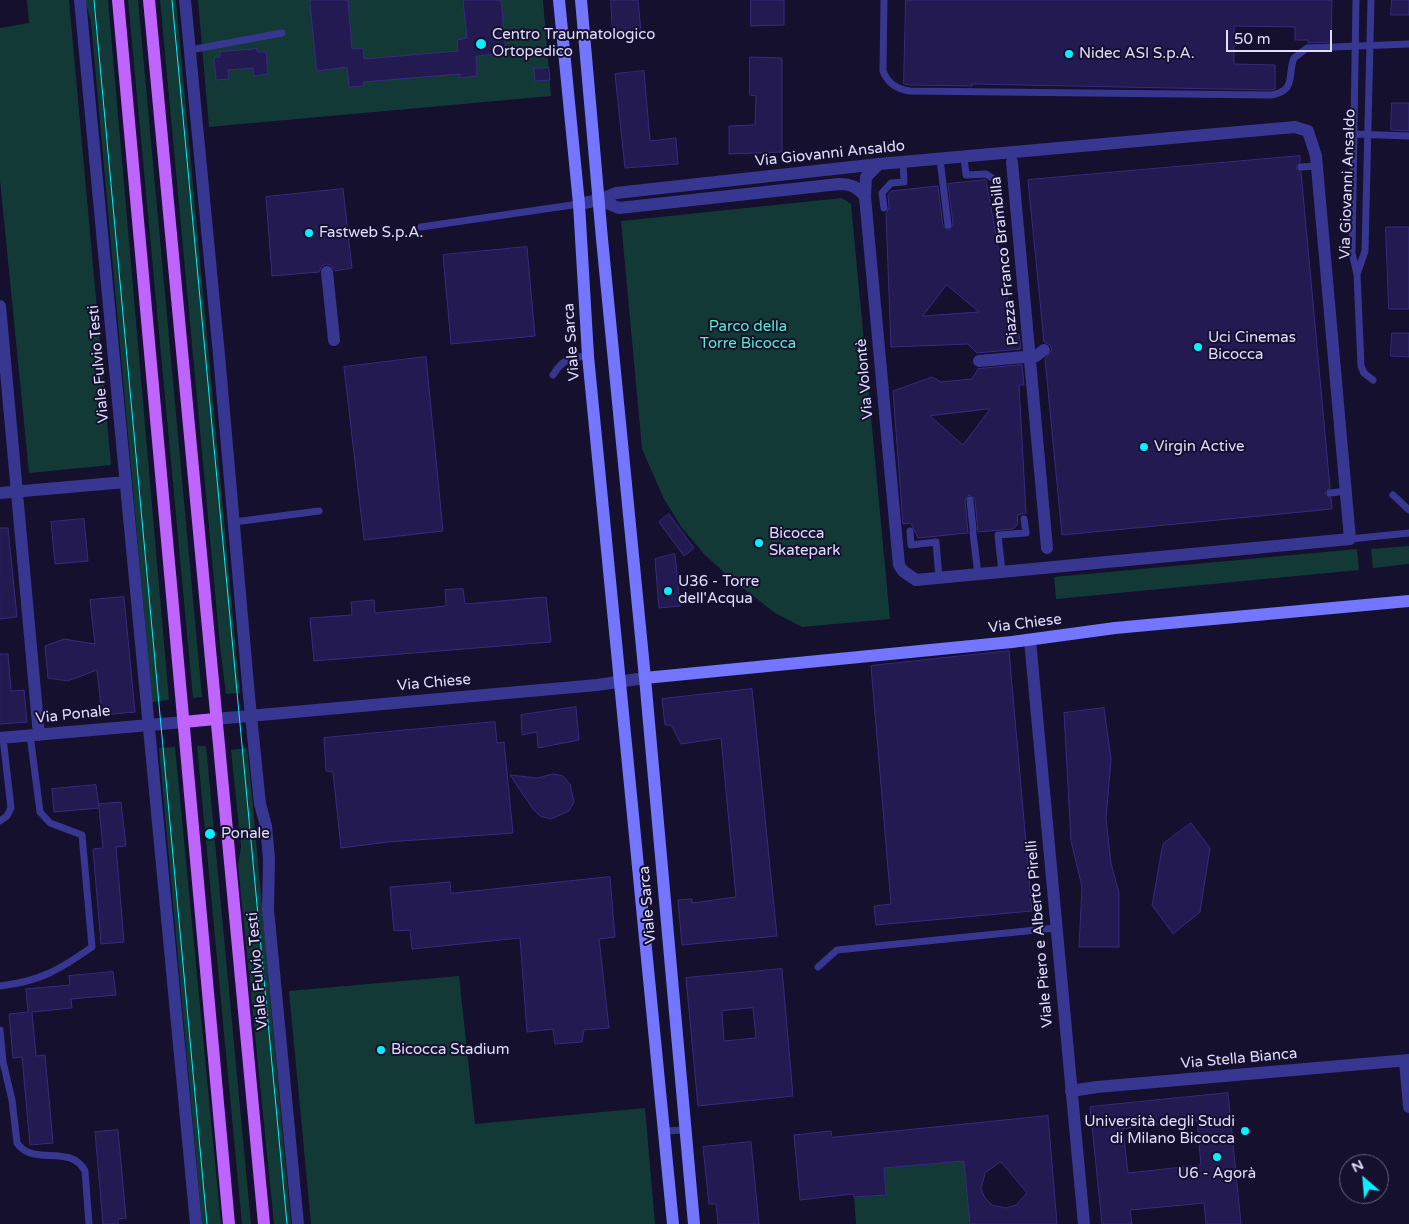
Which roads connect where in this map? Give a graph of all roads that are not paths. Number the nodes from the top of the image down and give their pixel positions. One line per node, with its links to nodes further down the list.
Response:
1 (80, 0): 41 (street, Viale Fulvio Testi)
2 (118, 0): 65 (main road)
3 (149, 0): 64 (main road, Viale Fulvio Testi)
4 (185, 0): 14 (street, Viale Fulvio Testi)
5 (559, 0): 28 (street, Viale Sarca)
6 (581, 0): 27 (street, Viale Sarca)
7 (884, 0): 13 (lane)
8 (1356, 0): 13 (lane, Via Giovanni Ansaldo)
9 (1371, 0): 12 (lane, Via Giovanni Ansaldo)
10 (282, 33): 14 (lane)
11 (1409, 44): 12 (lane)
12 (1370, 45): 13 (lane); 16 (lane, Via Giovanni Ansaldo)
13 (1356, 46): 15 (lane, Via Giovanni Ansaldo)
14 (190, 50): 51 (street, Viale Fulvio Testi)
15 (1354, 134): 16 (lane); 33 (lane, Via Giovanni Ansaldo)
16 (1366, 134): 17 (lane); 33 (lane, Via Giovanni Ansaldo)
17 (1409, 136)
18 (964, 157): 19 (street, Via Giovanni Ansaldo); 23 (street, Via Giovanni Ansaldo); 25 (lane)
19 (940, 159): 20 (street, Via Giovanni Ansaldo); 30 (lane)
20 (902, 162): 22 (street, Via Giovanni Ansaldo); 29 (lane)
21 (1012, 162): 37 (street, Piazza Franco Brambilla)
22 (879, 164): 26 (street, Via Volontè); 27 (street, Via Giovanni Ansaldo)
23 (1317, 166): 24 (lane); 43 (street)
24 (1301, 167)
25 (999, 196)
26 (864, 197): 27 (street, Via Giovanni Ansaldo); 58 (street, Via Volontè)
27 (599, 200): 28 (street); 61 (street, Viale Sarca)
28 (579, 204): 31 (lane); 36 (street, Viale Sarca)
29 (884, 208)
30 (948, 225)
31 (421, 227)
32 (327, 272): 35 (street)
33 (1357, 274): 40 (lane)
34 (0, 306): 42 (street)
35 (334, 340)
36 (588, 356): 39 (lane); 62 (street, Viale Sarca)
37 (1039, 356): 38 (street, Piazza Franco Brambilla); 55 (street, Piazza Franco Brambilla)
38 (979, 361)
39 (553, 375)
40 (1373, 380)
41 (126, 482): 42 (street); 66 (street, Viale Fulvio Testi)
42 (17, 491): 44 (street); 67 (street)
43 (1346, 491): 45 (lane); 54 (street)
44 (0, 493)
45 (1330, 494)
46 (1393, 495): 48 (lane)
47 (970, 500): 57 (lane)
48 (1409, 510)
49 (319, 511): 51 (lane)
50 (1024, 519): 56 (lane)
51 (234, 522): 63 (street, Viale Fulvio Testi)
52 (910, 531): 58 (lane)
53 (1409, 533): 54 (lane)
54 (1350, 539): 56 (street)
55 (1048, 548)
56 (1002, 572): 57 (street)
57 (978, 575): 58 (street)
58 (939, 578)
59 (1409, 601): 60 (street, Via Chiese)
60 (1030, 640): 61 (street, Via Chiese); 70 (street, Viale Piero e Alberto Pirelli)
61 (645, 678): 62 (street); 77 (street, Viale Sarca)
62 (620, 682): 63 (street, Via Chiese); 78 (street, Viale Sarca)
63 (251, 716): 64 (street); 83 (street, Viale Fulvio Testi)
64 (215, 719): 65 (main road); 82 (main road, Viale Fulvio Testi)
65 (184, 722): 66 (street); 81 (main road)
66 (150, 724): 67 (street, Via Ponale); 80 (street, Viale Fulvio Testi)
67 (35, 735): 68 (street, Via Ponale); 72 (lane)
68 (2, 738): 69 (lane)
69 (0, 821)
70 (1056, 928): 71 (lane); 75 (street, Viale Piero e Alberto Pirelli)
71 (818, 967)
72 (0, 986)
73 (0, 1030): 79 (lane)
74 (1407, 1061): 75 (street, Via Stella Bianca); 76 (street)
75 (1071, 1091): 86 (street, Viale Piero e Alberto Pirelli)
76 (1409, 1107)
77 (684, 1130): 78 (lane); 85 (street, Viale Sarca)
78 (664, 1131): 84 (street, Viale Sarca)
79 (89, 1224)
80 (196, 1224)
81 (229, 1224)
82 (264, 1224)
83 (298, 1224)
84 (673, 1224)
85 (694, 1224)
86 (1084, 1224)

